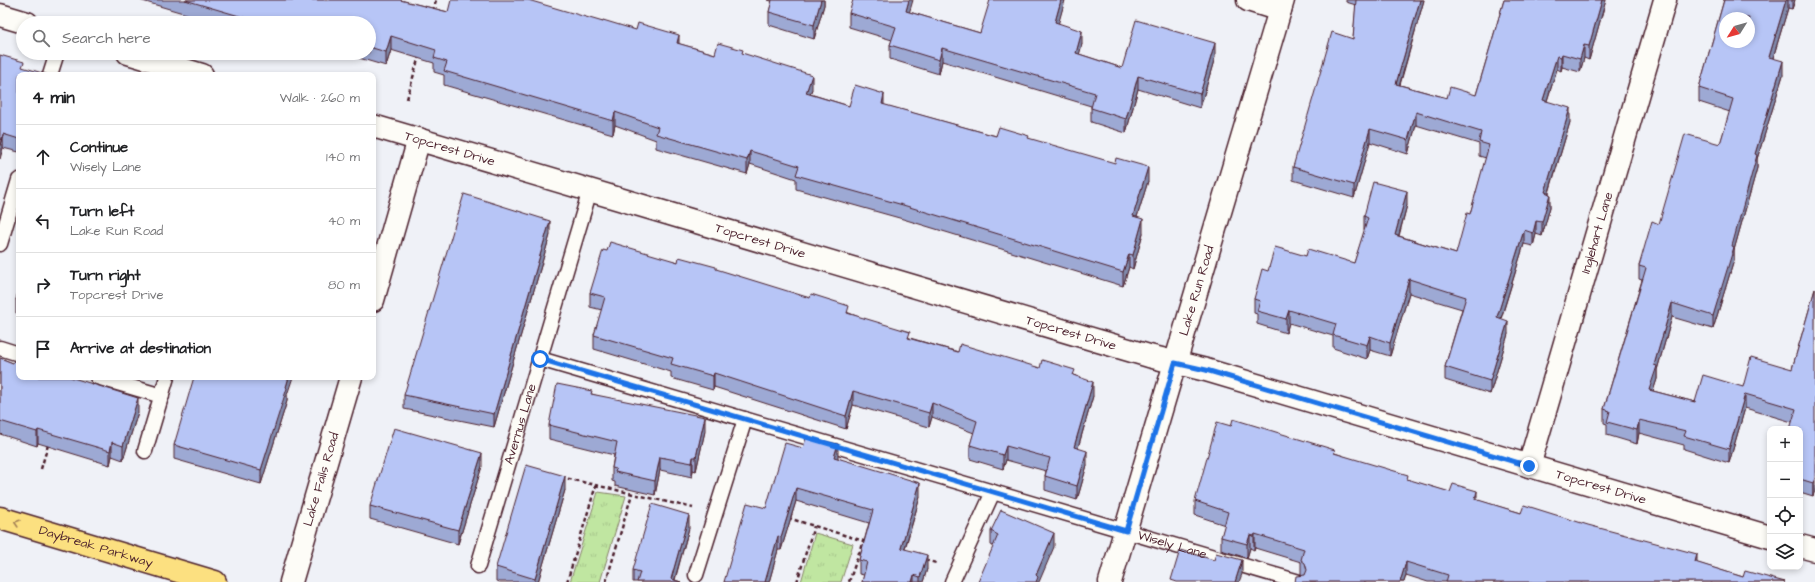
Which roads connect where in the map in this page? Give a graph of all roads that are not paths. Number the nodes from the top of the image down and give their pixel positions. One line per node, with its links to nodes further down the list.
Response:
1 (1248, 0): 3 (street)
2 (1665, 0): 26 (street, Inglehart Lane)
3 (1282, 5): 19 (street, Lake Run Road)
4 (0, 15): 5 (street)
5 (16, 20)
6 (55, 60): 8 (lane)
7 (152, 60): 9 (street)
8 (51, 72)
9 (192, 72)
10 (376, 127): 11 (street, Topcrest Drive)
11 (419, 139): 13 (street, Topcrest Drive); 15 (street)
12 (16, 190): 14 (lane)
13 (590, 190): 18 (lane, Avernus Lane); 19 (street, Topcrest Drive)
14 (0, 244)
15 (376, 290)
16 (0, 348): 17 (lane)
17 (16, 353)
18 (540, 359): 24 (lane, Wisely Lane); 33 (lane, Avernus Lane)
19 (1175, 363): 26 (street, Topcrest Drive); 29 (street, Lake Run Road)
20 (107, 380): 23 (lane)
21 (166, 380): 23 (lane)
22 (350, 380): 38 (street, Lake Falls Road)
23 (162, 396): 25 (lane)
24 (746, 419): 27 (lane, Wisely Lane); 34 (lane)
25 (145, 451)
26 (1529, 466): 30 (street, Topcrest Drive)
27 (993, 492): 29 (lane, Wisely Lane); 35 (lane)
28 (0, 518): 37 (main road, Daybreak Parkway, one-way to 28)
29 (1126, 531): 36 (lane, Wisely Lane); 39 (street, Lake Run Road)
30 (1767, 536)
31 (1803, 547): 32 (street)
32 (1815, 550)
33 (478, 566)
34 (696, 575)
35 (954, 576)
36 (1269, 578): 40 (lane, Wisely Lane)
37 (215, 582)
38 (291, 582)
39 (1110, 582)
40 (1299, 582)

